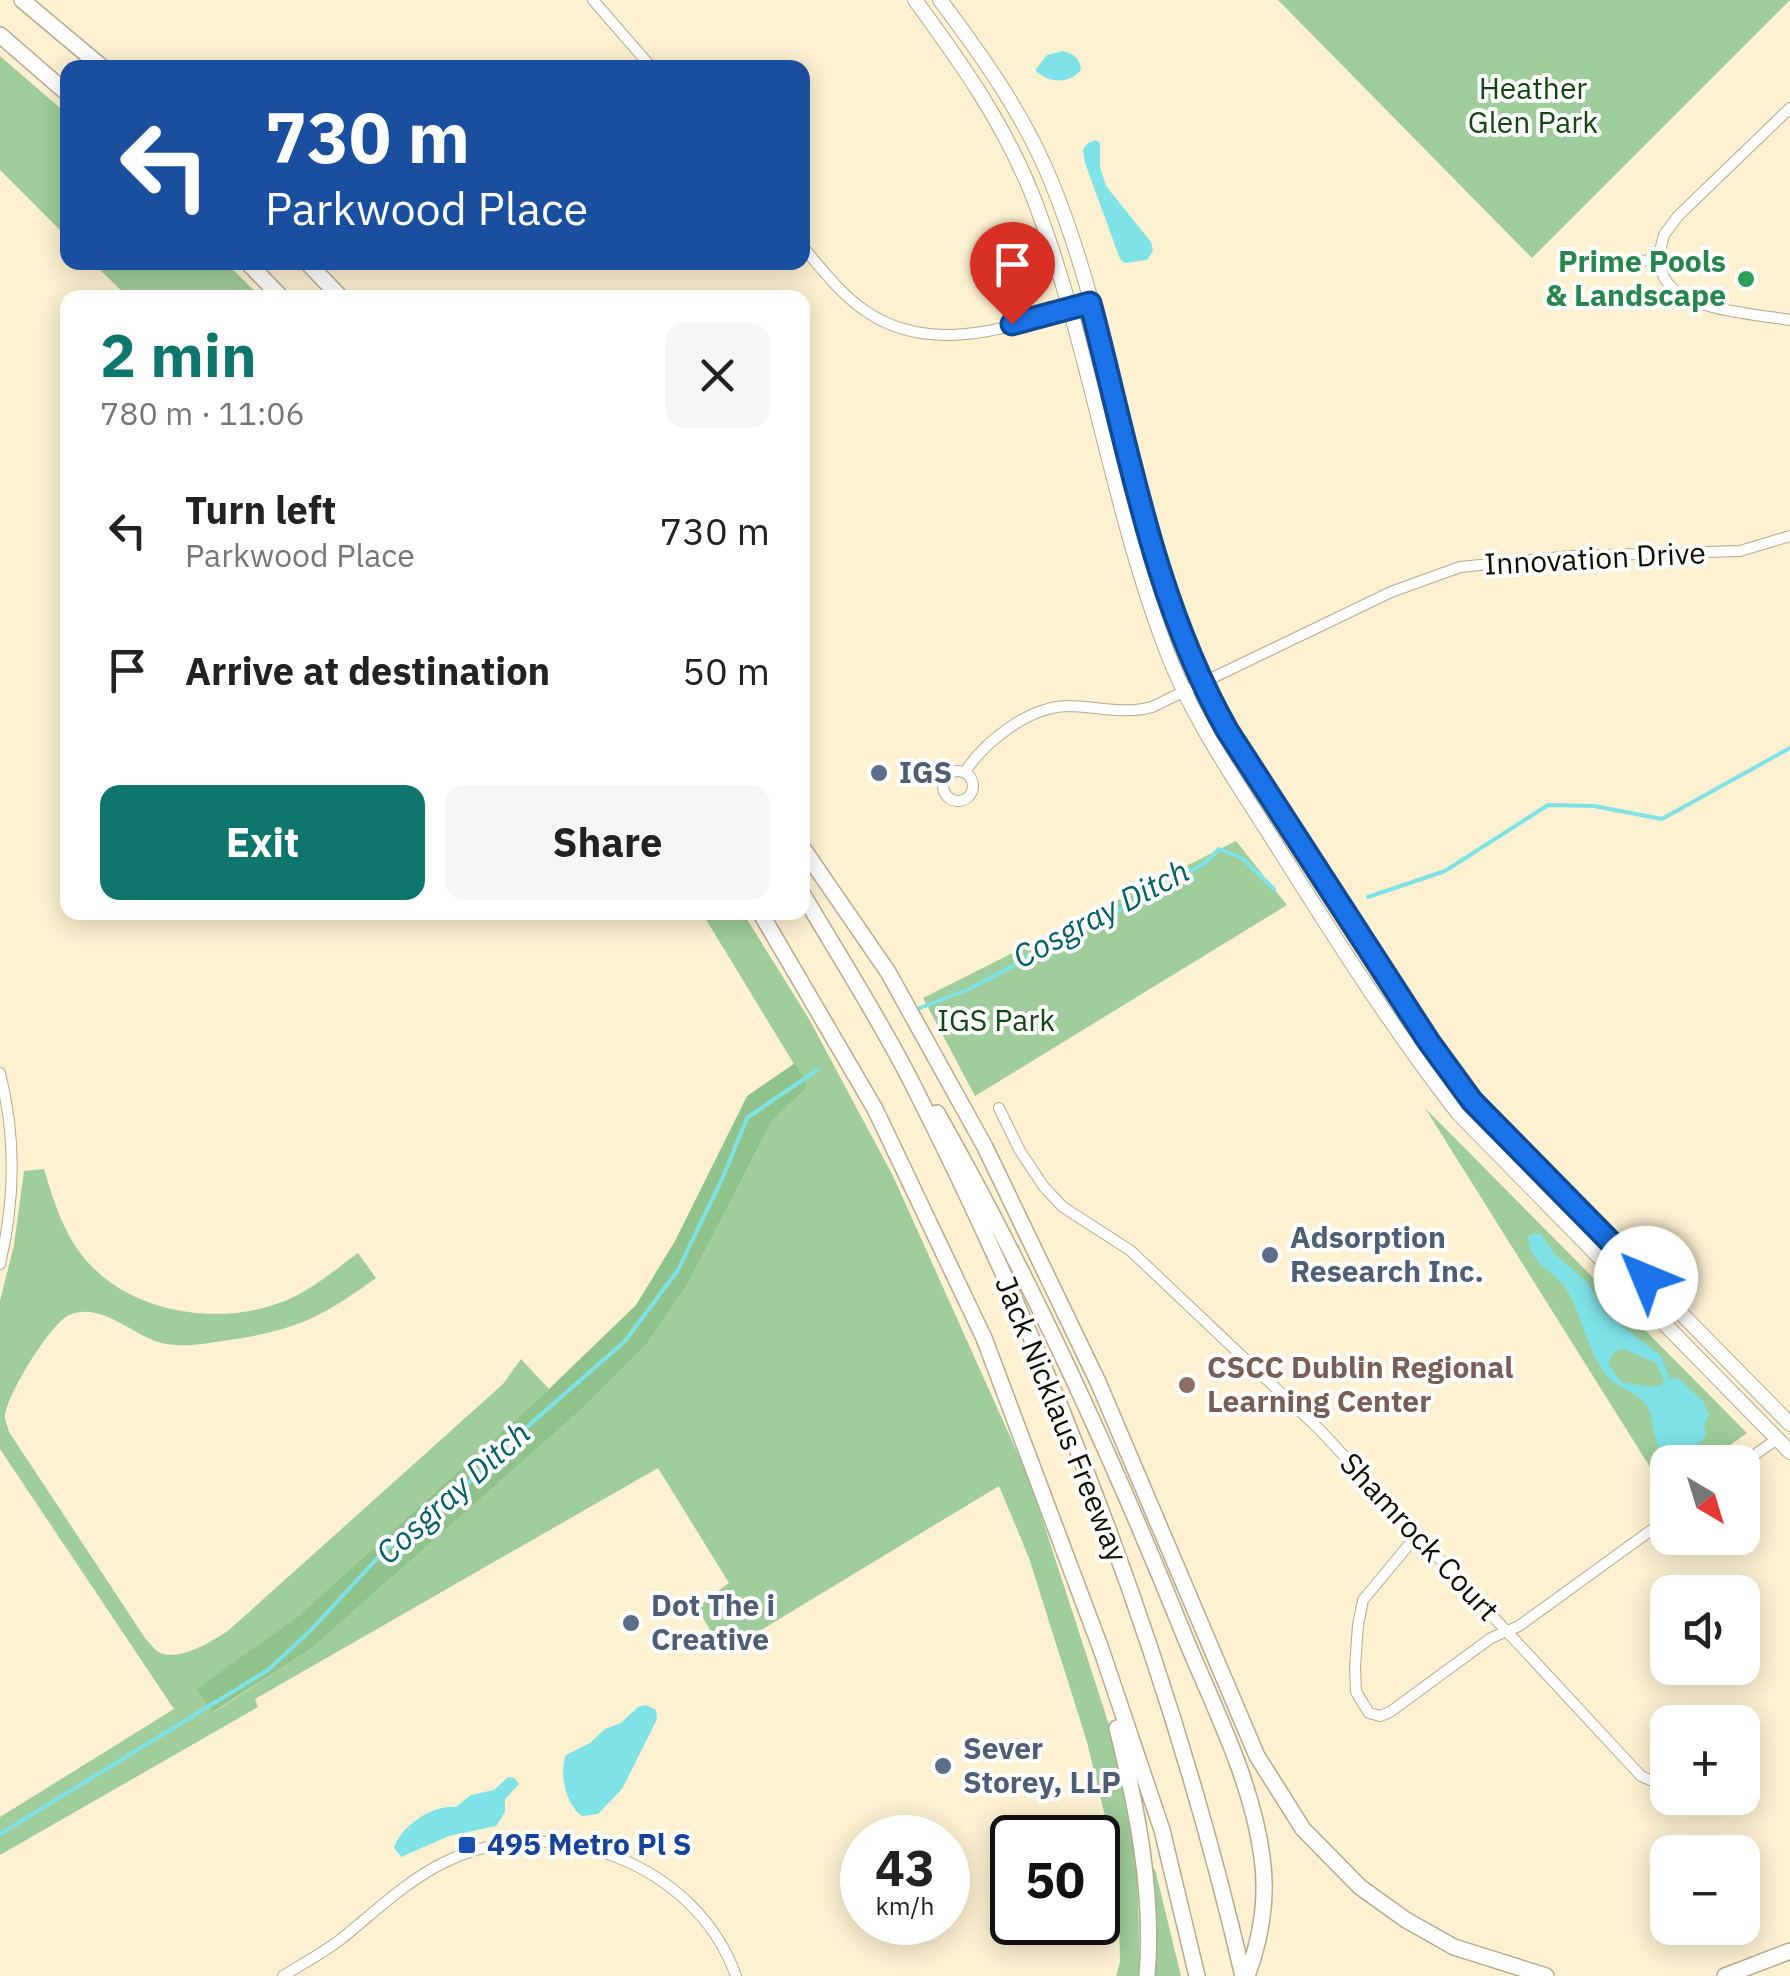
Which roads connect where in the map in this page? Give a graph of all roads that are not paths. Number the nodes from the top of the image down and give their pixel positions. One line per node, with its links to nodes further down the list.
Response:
1 (22, 0): 6 (highway)
2 (593, 0): 7 (street)
3 (914, 0): 18 (main road)
4 (940, 0): 17 (main road)
5 (0, 35): 8 (highway)
6 (93, 60)
7 (645, 60)
8 (60, 87)
9 (1790, 108): 11 (street)
10 (810, 255): 18 (street)
11 (1658, 259): 12 (street); 19 (street)
12 (1642, 260)
13 (255, 270): 15 (highway)
14 (315, 270): 16 (highway)
15 (274, 290)
16 (333, 290)
17 (1090, 303): 18 (street); 21 (main road)
18 (1071, 308): 22 (main road)
19 (1790, 320)
20 (1790, 536): 21 (street, Innovation Drive)
21 (1201, 682): 22 (street, Innovation Drive); 31 (main road)
22 (1184, 691): 23 (street, Innovation Drive); 32 (main road)
23 (966, 772)
24 (810, 860): 46 (highway)
25 (810, 906): 27 (highway, Jack Nicklaus Freeway)
26 (765, 920): 37 (highway, Jack Nicklaus Freeway)
27 (867, 1003): 45 (highway, Jack Nicklaus Freeway); 45 (highway)
28 (0, 1073): 30 (street)
29 (999, 1108): 36 (street, Shamrock Court)
30 (0, 1264)
31 (1790, 1425): 32 (main road)
32 (1776, 1439): 33 (street); 34 (main road)
33 (1760, 1451)
34 (1790, 1452)
35 (1650, 1531): 38 (street)
36 (1417, 1535): 38 (street, Shamrock Court); 38 (street)
37 (1093, 1627): 43 (highway); 44 (highway, Jack Nicklaus Freeway)
38 (1506, 1630): 39 (street, Shamrock Court)
39 (1650, 1780)
40 (1790, 1951): 47 (highway)
41 (283, 1976): 42 (street)
42 (736, 1976)
43 (1147, 1976)
44 (1197, 1976)
45 (1245, 1976)
46 (1546, 1976)
47 (1724, 1976)

